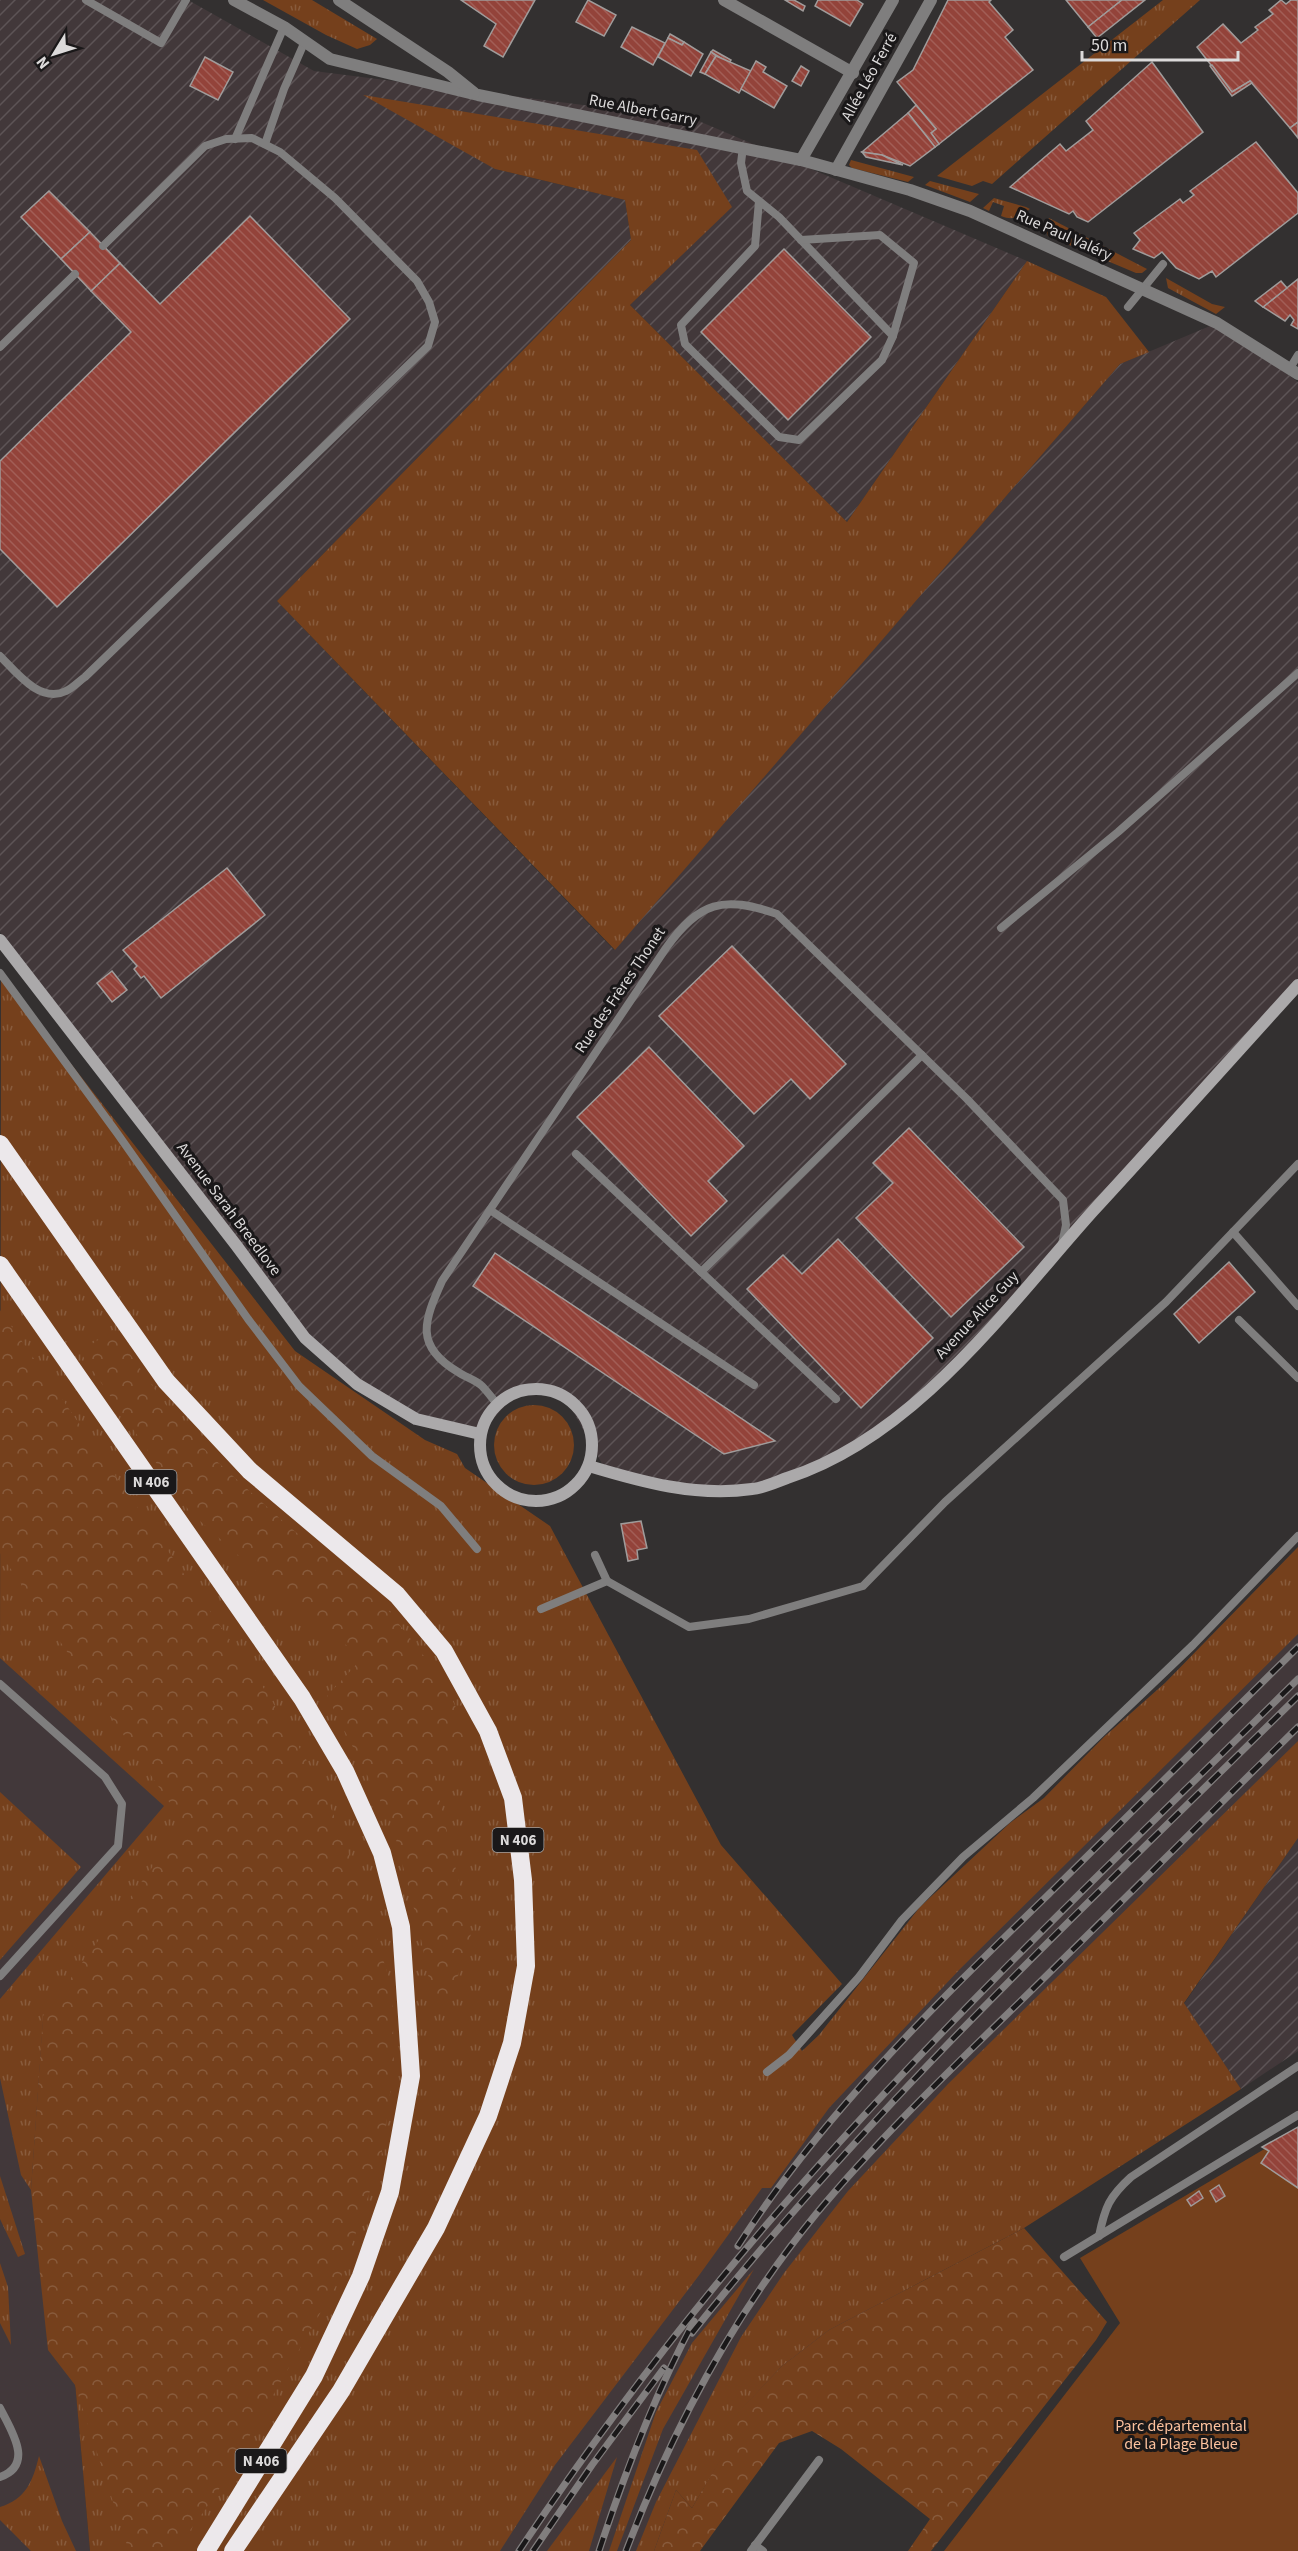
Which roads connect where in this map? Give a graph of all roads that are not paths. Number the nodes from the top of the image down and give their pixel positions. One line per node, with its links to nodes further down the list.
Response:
1 (86, 0): 2 (lane)
2 (186, 0)
3 (234, 0): 8 (street, Rue Albert Garry)
4 (339, 0): 11 (street, Rue Albert Garry)
5 (724, 0): 10 (street)
6 (893, 0): 10 (street)
7 (931, 0): 16 (street, Allée Léo Ferré)
8 (285, 27): 9 (street, Rue Albert Garry); 12 (lane)
9 (305, 41): 11 (street, Rue Albert Garry); 13 (lane)
10 (853, 73): 15 (street)
11 (478, 95): 14 (street, Rue Albert Garry)
12 (235, 139): 13 (lane); 19 (lane)
13 (265, 144): 28 (lane)
14 (743, 147): 15 (street, Rue Albert Garry); 17 (lane)
15 (801, 160): 16 (street, Rue Paul Valéry)
16 (836, 170): 22 (street, Rue Paul Valéry)
17 (759, 201): 18 (lane); 24 (lane)
18 (801, 240): 24 (lane); 24 (lane)
19 (103, 246)
20 (1163, 264): 22 (lane)
21 (75, 274): 25 (lane)
22 (1143, 289): 23 (lane); 27 (street, Rue Paul Valéry)
23 (1128, 308)
24 (893, 336)
25 (0, 347)
26 (1298, 355): 27 (lane)
27 (1294, 371)
28 (0, 656)
29 (1298, 673): 30 (lane)
30 (1001, 928)
31 (0, 940): 49 (main road, Avenue Sarah Breedlove)
32 (0, 973): 52 (lane)
33 (1298, 985): 40 (main road, Avenue Alice Guy)
34 (922, 1056): 38 (lane, Rue des Frères Thonet); 40 (lane, Rue des Frères Thonet); 42 (lane)
35 (0, 1144): 68 (highway, N 406)
36 (576, 1154): 42 (lane)
37 (1298, 1164): 39 (lane)
38 (490, 1210): 46 (lane); 48 (lane, Rue des Frères Thonet)
39 (1233, 1232): 43 (lane); 54 (lane)
40 (1061, 1247): 50 (main road, Avenue Alice Guy)
41 (0, 1265): 67 (highway, N 406)
42 (701, 1272): 47 (lane)
43 (1298, 1306)
44 (1239, 1320): 45 (lane)
45 (1298, 1378)
46 (754, 1385)
47 (836, 1399)
48 (497, 1404): 49 (main road); 50 (main road)
49 (480, 1434): 50 (main road)
50 (589, 1466)
51 (1298, 1536): 59 (lane)
52 (477, 1549)
53 (595, 1555): 54 (lane)
54 (607, 1581): 55 (lane)
55 (541, 1609)
56 (0, 1684): 57 (lane)
57 (0, 1976)
58 (1298, 2066): 61 (lane)
59 (767, 2072)
60 (1298, 2115): 61 (lane)
61 (1099, 2236): 62 (lane)
62 (1064, 2257)
63 (0, 2408): 65 (lane)
64 (819, 2460): 66 (lane)
65 (0, 2477)
66 (756, 2549)
67 (206, 2551)
68 (233, 2551)

